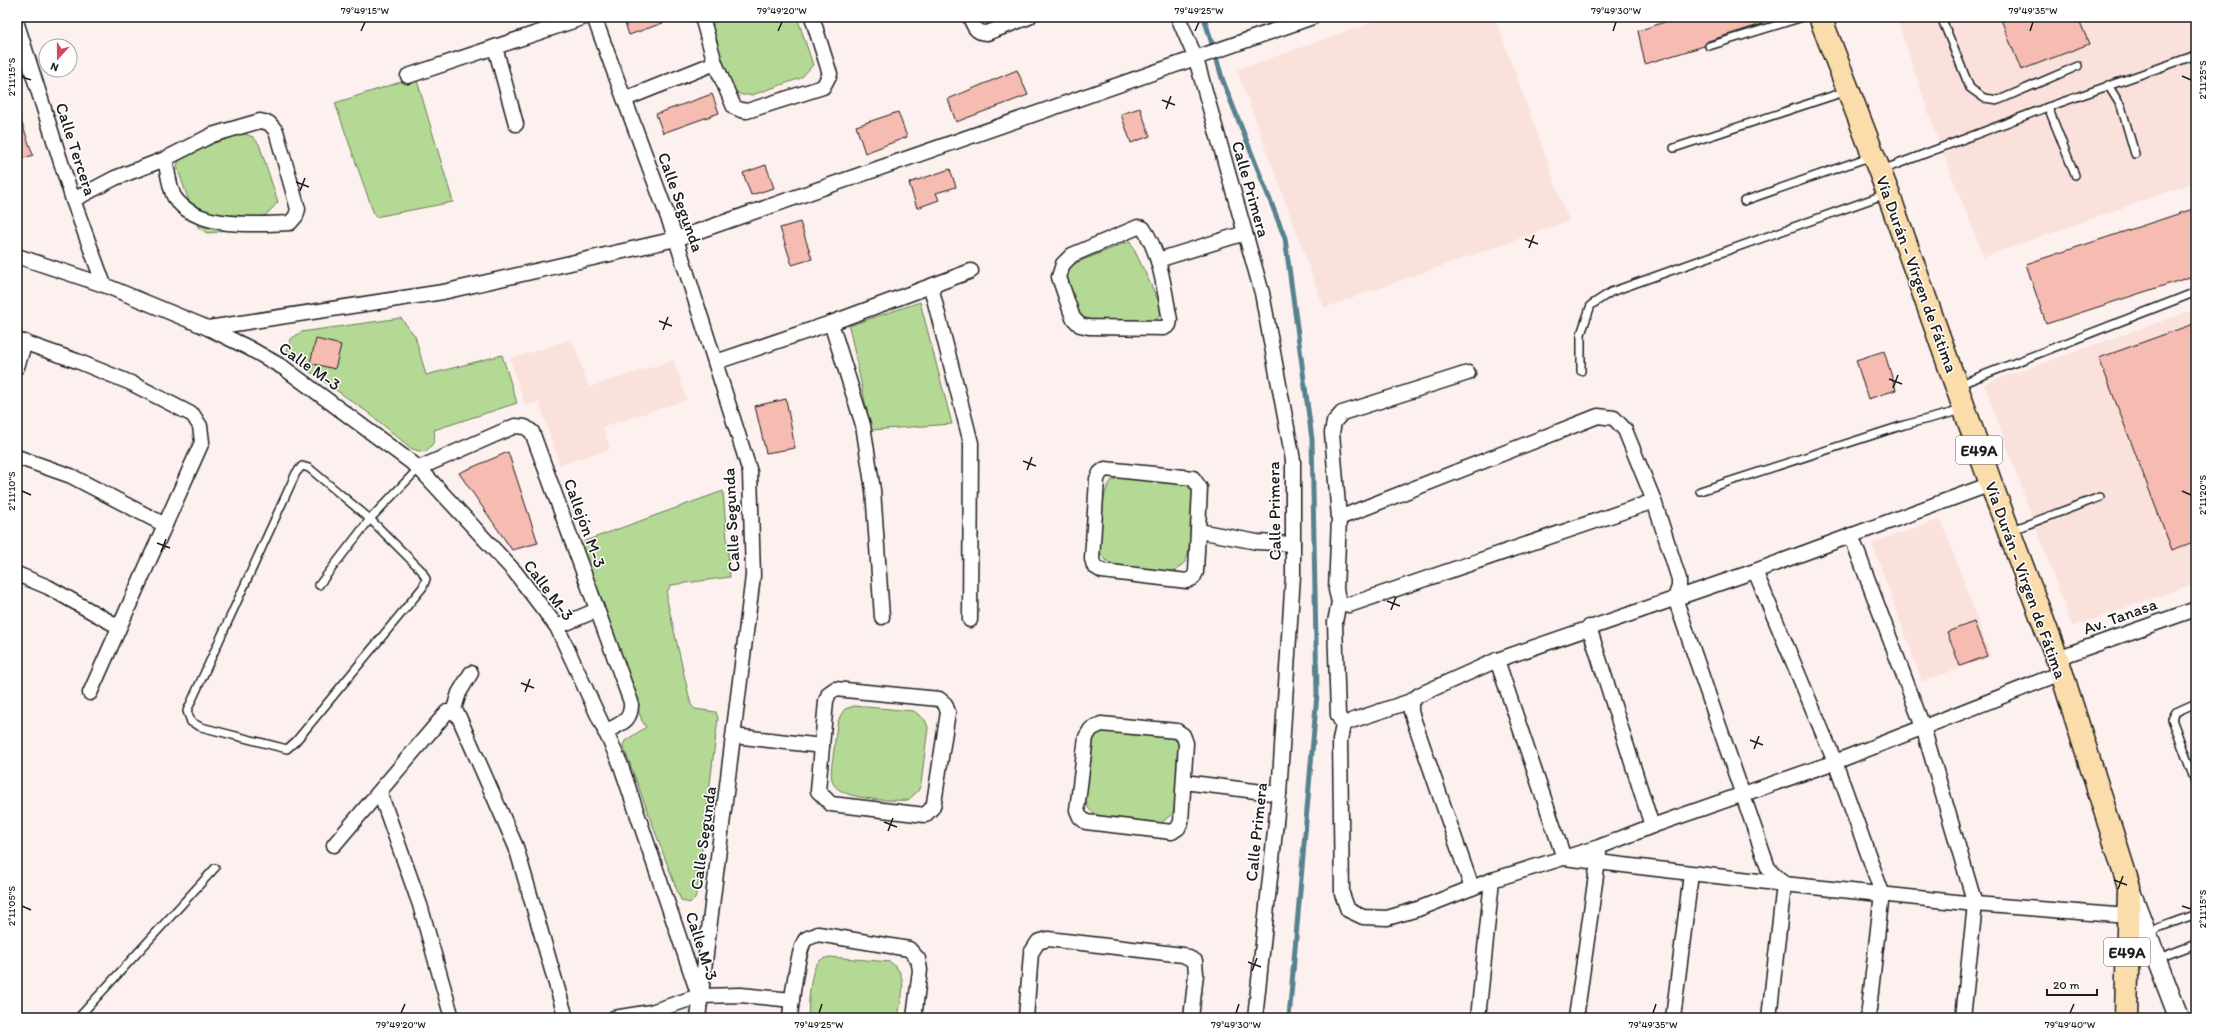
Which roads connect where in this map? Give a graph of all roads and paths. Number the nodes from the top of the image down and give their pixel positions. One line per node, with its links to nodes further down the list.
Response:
1 (585, 17): 15 (street)
2 (594, 17): 23 (street, Calle Segunda)
3 (702, 17): 18 (street)
4 (812, 17): 18 (street)
5 (970, 17): 6 (street)
6 (1029, 17)
7 (1178, 17): 17 (street, Calle Primera)
8 (1313, 17): 17 (street)
9 (1803, 17): 13 (lane)
10 (1820, 17): 22 (main road, Vía Durán - Vírgen de Fátima / E49A)
11 (1941, 17): 19 (lane)
12 (17, 24): 14 (street, Calle Tercera)
13 (1709, 46)
14 (21, 47): 32 (street, Calle Tercera)
15 (495, 47): 20 (street); 25 (street)
16 (2196, 55): 21 (lane)
17 (1196, 60): 34 (street, Calle Primera); 35 (street)
18 (715, 63): 23 (street)
19 (2078, 66)
20 (408, 76)
21 (2108, 85): 24 (lane); 27 (lane)
22 (1849, 91): 26 (lane); 29 (main road, Vía Durán - Vírgen de Fátima / E49A)
23 (625, 99): 35 (street, Calle Segunda)
24 (2048, 107): 29 (lane); 30 (lane)
25 (516, 124)
26 (1674, 148)
27 (2135, 154)
28 (166, 159): 28 (street); 32 (street)
29 (1877, 163): 31 (main road, Vía Durán - Vírgen de Fátima / E49A); 33 (lane)
30 (2075, 175)
31 (1888, 193): 47 (lane); 49 (main road, Vía Durán - Vírgen de Fátima / E49A)
32 (73, 200): 39 (street, Calle Tercera)
33 (1744, 201)
34 (1245, 233): 37 (street); 63 (street, Calle Primera)
35 (676, 239): 43 (street); 45 (street, Calle Segunda)
36 (17, 256): 39 (street, Calle M-3)
37 (1158, 260): 37 (street)
38 (971, 271): 40 (street)
39 (104, 284): 43 (street, Calle M-3)
40 (931, 287): 42 (street); 72 (street)
41 (2196, 292): 49 (lane)
42 (831, 323): 45 (street); 71 (street)
43 (208, 328): 52 (street, Calle M-3)
44 (21, 341): 46 (street); 59 (street)
45 (716, 362): 86 (street, Calle Segunda)
46 (17, 367)
47 (1581, 371)
48 (1468, 373): 57 (street)
49 (1958, 385): 50 (main road, Vía Durán - Vírgen de Fátima / E49A)
50 (1966, 409): 53 (main road, Vía Durán - Vírgen de Fátima / E49A); 54 (lane)
51 (17, 457): 59 (street)
52 (418, 468): 58 (lane); 70 (street, Callejón M-3); 74 (street, Calle M-3)
53 (1991, 484): 61 (main road, Vía Durán - Vírgen de Fátima / E49A); 62 (street)
54 (1700, 491)
55 (2100, 497): 61 (lane)
56 (1654, 501): 57 (street); 67 (street); 68 (street)
57 (1339, 518): 68 (street)
58 (370, 519): 58 (lane); 66 (lane)
59 (165, 525): 73 (street)
60 (1199, 531): 60 (street); 63 (street)
61 (2009, 531): 77 (main road, Vía Durán - Vírgen de Fátima / E49A)
62 (1851, 535): 64 (street); 84 (street)
63 (1293, 544): 92 (street, Calle Primera)
64 (1754, 571): 67 (street); 88 (street)
65 (17, 574): 73 (street)
66 (319, 585)
67 (1675, 598): 75 (street); 93 (street)
68 (1339, 602): 83 (street)
69 (2196, 609): 77 (street, Av. Tanasa)
70 (597, 610): 74 (street); 85 (street, Callejón M-3)
71 (882, 617)
72 (970, 620)
73 (119, 627): 79 (street)
74 (557, 627): 85 (street, Calle M-3)
75 (1590, 627): 76 (street); 94 (street)
76 (1497, 660): 80 (street); 97 (street)
77 (2059, 666): 84 (street, Av. Tanasa); 103 (main road, Vía Durán - Vírgen de Fátima / E49A)
78 (471, 674): 82 (street)
79 (90, 693)
80 (1411, 701): 83 (street); 104 (street)
81 (2196, 704): 90 (lane)
82 (453, 712): 91 (street); 116 (street)
83 (1343, 725): 104 (street, Av. Tanasa)
84 (1923, 727): 88 (street, Av. Tanasa); 106 (street)
85 (605, 732): 112 (street, Calle M-3)
86 (734, 736): 87 (street); 112 (street, Calle Segunda)
87 (822, 746): 87 (street)
88 (1835, 762): 93 (street, Av. Tanasa); 105 (street)
89 (1184, 782): 89 (street); 92 (street)
90 (2196, 784)
91 (380, 793): 95 (street); 115 (street)
92 (1279, 794): 123 (street, Calle Primera)
93 (1741, 794): 94 (street, Av. Tanasa); 102 (street)
94 (1652, 826): 96 (street, Av. Tanasa)
95 (334, 845)
96 (1599, 847): 97 (street, Av. Tanasa); 98 (street)
97 (1564, 858): 98 (street); 101 (street, Av. Tanasa)
98 (1598, 862): 100 (street); 125 (street)
99 (215, 868): 114 (lane)
100 (1691, 874): 102 (street); 126 (street)
101 (1492, 880): 104 (street, Av. Tanasa); 124 (street)
102 (1784, 884): 105 (street); 127 (street)
103 (2129, 887): 108 (main road, Vía Durán - Vírgen de Fátima / E49A); 109 (street)
104 (1472, 888)
105 (1882, 893): 106 (street); 128 (street)
106 (1975, 904): 108 (street); 129 (street)
107 (2196, 914): 109 (lane)
108 (2128, 916): 130 (main road, Vía Durán - Vírgen de Fátima / E49A)
109 (2146, 932): 111 (street)
110 (2196, 944): 111 (lane)
111 (2156, 959): 131 (street)
112 (699, 996): 113 (street); 117 (street); 118 (street, Calle Segunda)
113 (792, 1000): 119 (street); 120 (street)
114 (78, 1018)
115 (452, 1018)
116 (566, 1018)
117 (614, 1018)
118 (698, 1018)
119 (790, 1018)
120 (914, 1018)
121 (1026, 1018): 122 (street)
122 (1191, 1018)
123 (1255, 1018)
124 (1478, 1018)
125 (1576, 1018)
126 (1673, 1018)
127 (1769, 1018)
128 (1868, 1018)
129 (1963, 1018)
130 (2126, 1018)
131 (2179, 1018)

